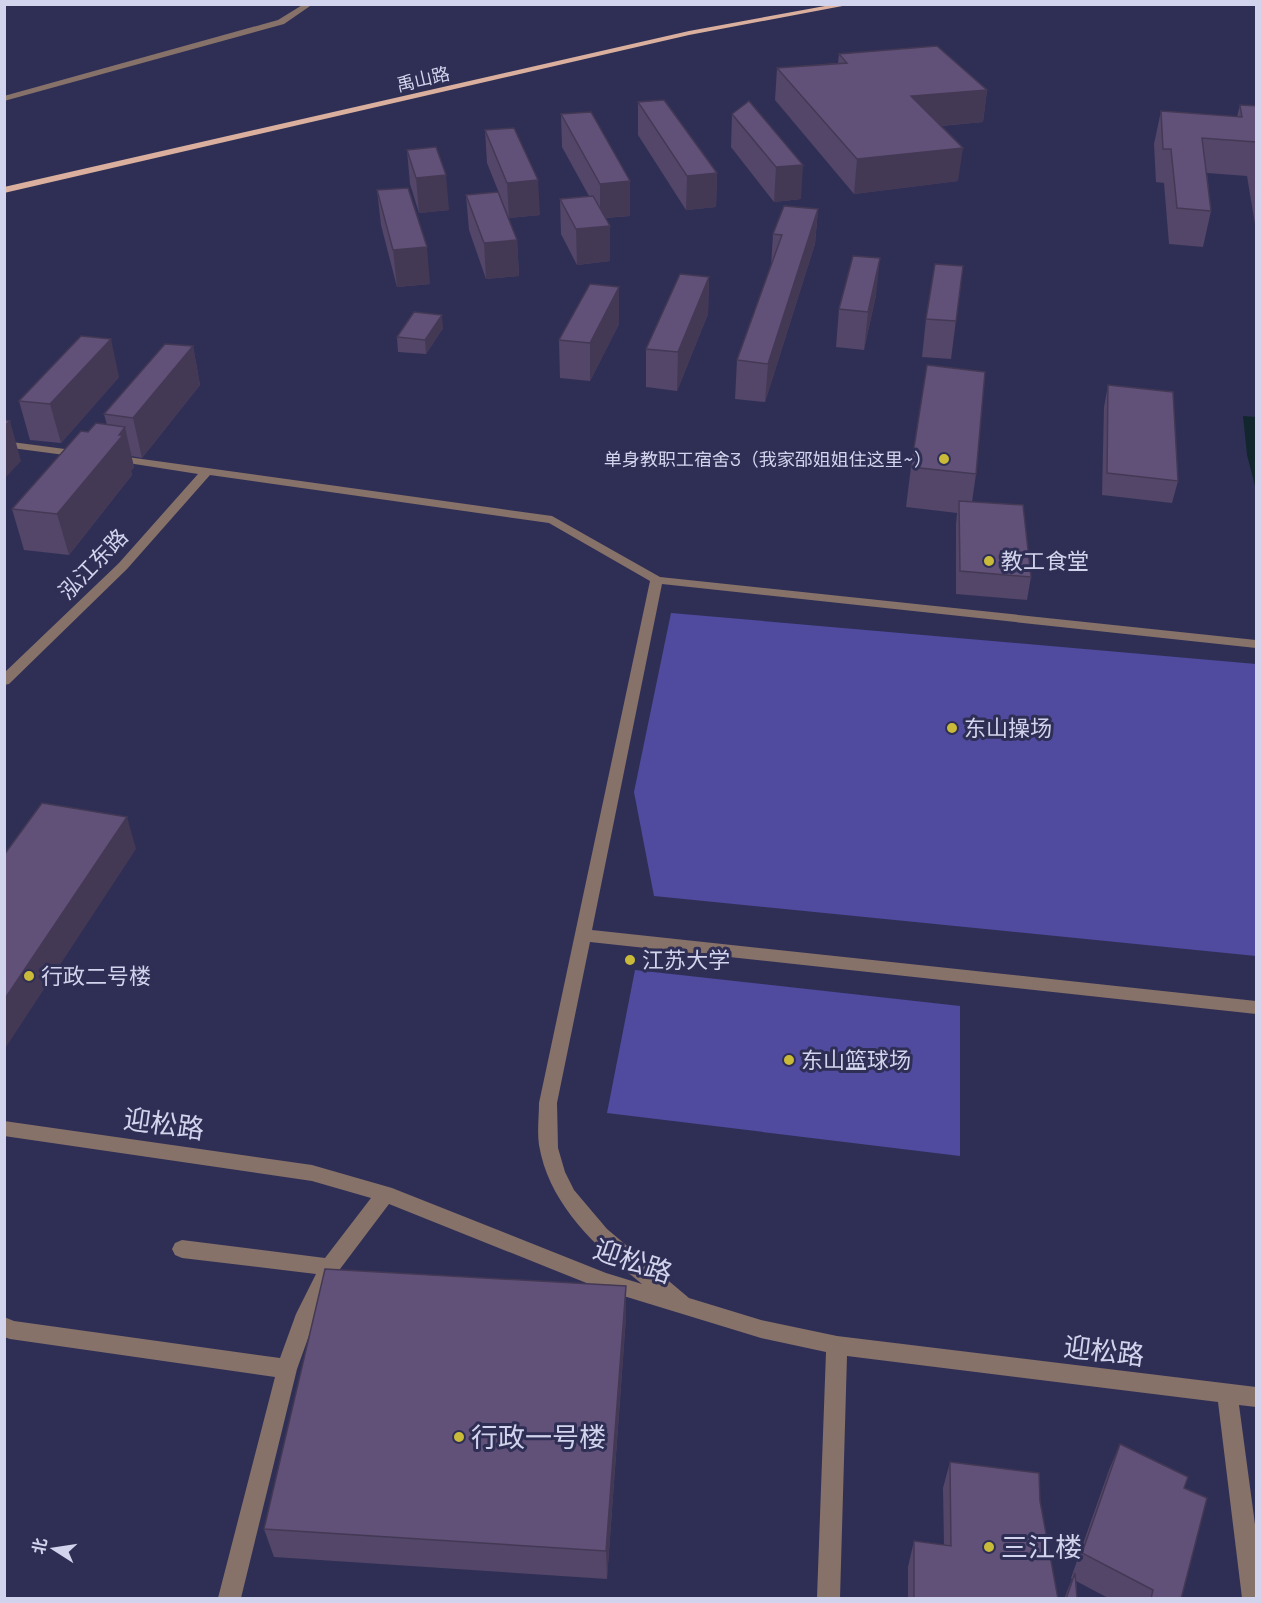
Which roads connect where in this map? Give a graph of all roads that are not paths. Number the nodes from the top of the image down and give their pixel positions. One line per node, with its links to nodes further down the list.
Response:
1 (310, 4): 4 (street)
2 (816, 4): 5 (main road, 禹山路)
3 (850, 4): 6 (main road, 禹山路)
4 (4, 99)
5 (4, 181)
6 (4, 190)
7 (4, 444): 8 (street)
8 (207, 471): 9 (street); 11 (street, 泓江东路)
9 (657, 580): 10 (street); 12 (street)
10 (1257, 644)
11 (4, 681)
12 (584, 935): 13 (street); 18 (street)
13 (1257, 1008)
14 (4, 1128): 15 (street, 迎松路)
15 (385, 1194): 17 (street); 18 (street, 迎松路)
16 (182, 1249): 17 (street)
17 (330, 1267): 21 (street)
18 (689, 1309): 20 (street, 迎松路)
19 (4, 1326): 21 (street)
20 (837, 1345): 22 (street, 迎松路); 25 (street)
21 (287, 1369): 24 (street)
22 (1227, 1394): 23 (street, 迎松路); 26 (street)
23 (1257, 1397)
24 (229, 1599)
25 (828, 1599)
26 (1254, 1599)

